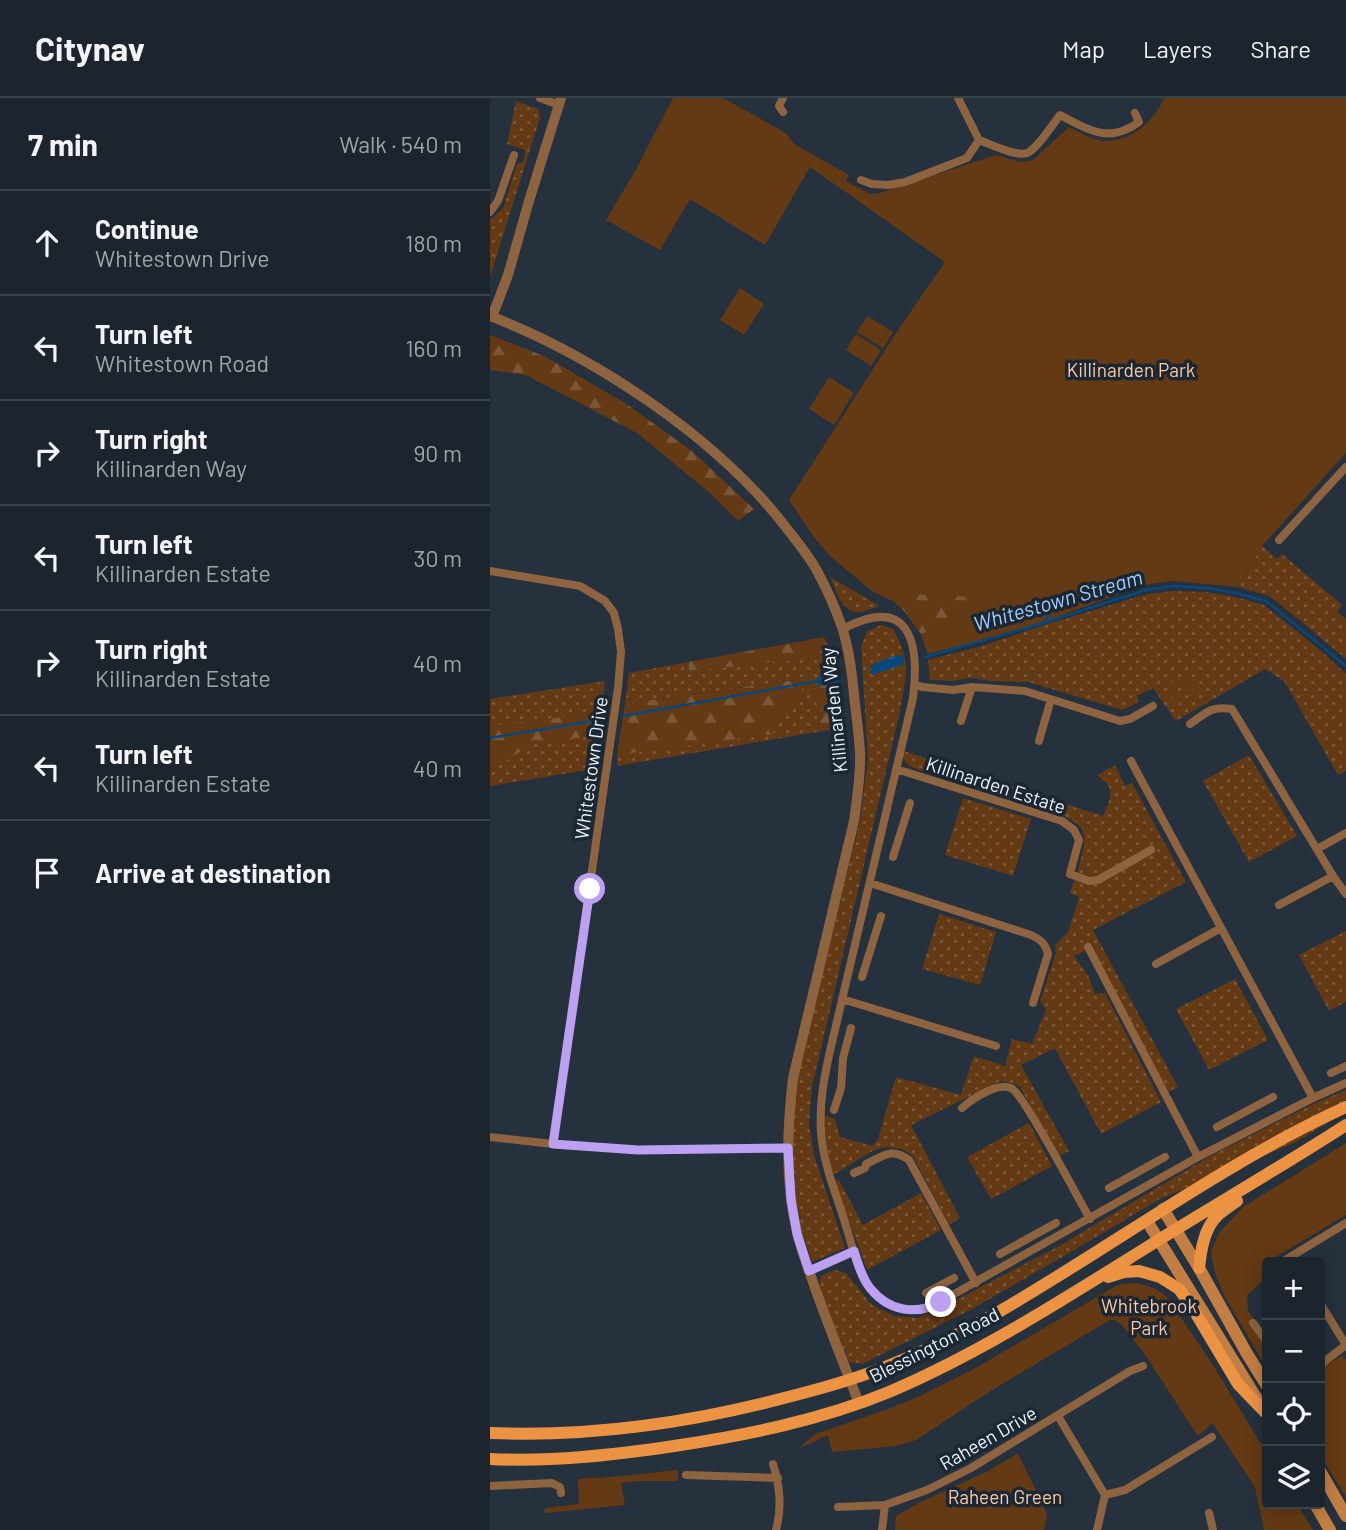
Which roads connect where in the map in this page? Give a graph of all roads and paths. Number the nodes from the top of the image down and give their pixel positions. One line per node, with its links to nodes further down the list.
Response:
1 (540, 98): 4 (street)
2 (783, 98): 5 (street)
3 (958, 98): 7 (street)
4 (560, 101): 11 (street)
5 (783, 112)
6 (1135, 113): 7 (street)
7 (979, 140): 9 (street)
8 (514, 156): 10 (street)
9 (861, 180)
10 (490, 212)
11 (491, 316): 15 (street, Killinarden Way)
12 (1346, 467): 13 (street)
13 (1279, 540)
14 (490, 571): 62 (street, Whitestown Drive)
15 (842, 629): 16 (street, Killinarden Estate); 63 (street, Killinarden Way)
16 (915, 685): 17 (street); 24 (street, Killinarden Estate)
17 (972, 687): 18 (street); 20 (street)
18 (1051, 699): 19 (street); 22 (street)
19 (1153, 706)
20 (961, 721)
21 (1190, 724): 29 (street)
22 (1039, 741)
23 (1131, 761): 37 (street)
24 (896, 769): 27 (street, Killinarden Estate); 30 (street, Killinarden Estate)
25 (910, 803): 28 (street)
26 (1346, 833): 29 (street)
27 (880, 834): 28 (street); 33 (street, Killinarden Estate)
28 (898, 839): 31 (street)
29 (1317, 849): 32 (street)
30 (1151, 850)
31 (893, 857)
32 (1333, 876): 34 (street); 35 (street)
33 (870, 883): 39 (street, Killinarden Estate); 44 (street)
34 (1346, 894)
35 (1279, 905)
36 (881, 916): 40 (street)
37 (1221, 928): 41 (street); 53 (street)
38 (1088, 947): 65 (street)
39 (853, 949): 40 (street); 43 (street, Killinarden Estate)
40 (869, 954): 42 (street)
41 (1156, 964)
42 (862, 977)
43 (842, 999): 46 (street); 48 (street, Killinarden Estate)
44 (1034, 1003)
45 (851, 1028): 49 (street)
46 (996, 1046)
47 (1346, 1066): 50 (street)
48 (826, 1069): 49 (street); 79 (street, Killinarden Estate)
49 (842, 1072): 56 (street)
50 (1331, 1073)
51 (1346, 1083): 53 (street, Killinarden Estate)
52 (1273, 1097): 57 (street)
53 (1312, 1098): 60 (street, Killinarden Estate)
54 (1346, 1107): 71 (main road, Blessington Road)
55 (962, 1108): 72 (street)
56 (834, 1110)
57 (1243, 1114): 59 (street); 60 (street)
58 (1346, 1125): 66 (main road, Blessington Road)
59 (1217, 1127)
60 (1251, 1129): 65 (street, Killinarden Estate)
61 (490, 1137): 62 (street)
62 (553, 1144): 63 (street)
63 (788, 1148): 84 (street, Killinarden Way)
64 (1165, 1157): 68 (street)
65 (1198, 1157): 70 (street, Killinarden Estate)
66 (1293, 1159): 76 (main road, Blessington Road); 83 (main road)
67 (854, 1173): 87 (street)
68 (1132, 1175): 69 (street); 70 (street)
69 (1109, 1188)
70 (1140, 1190): 72 (street, Killinarden Estate)
71 (1163, 1209): 73 (main road, Blessington Road); 76 (main road)
72 (1090, 1219): 80 (street, Killinarden Estate)
73 (1147, 1221): 78 (main road); 95 (main road, Blessington Road)
74 (1056, 1223): 77 (street)
75 (1346, 1223): 82 (street)
76 (1175, 1230): 78 (main road, Blessington Road); 83 (main road)
77 (1026, 1240): 80 (street); 81 (street)
78 (1159, 1240): 86 (main road, Blessington Road); 98 (main road)
79 (854, 1251): 84 (street); 88 (street, Killinarden Estate)
80 (1032, 1252): 87 (street, Killinarden Estate)
81 (1000, 1254)
82 (1290, 1257)
83 (1199, 1268): 96 (main road)
84 (809, 1271): 95 (street, Killinarden Way)
85 (954, 1278): 88 (street)
86 (1094, 1281): 97 (main road, Blessington Road); 99 (main road)
87 (976, 1283): 88 (street, Killinarden Estate)
88 (941, 1302)
89 (1325, 1311): 92 (street)
90 (1253, 1323): 91 (street)
91 (1262, 1335)
92 (1346, 1345): 93 (street)
93 (1325, 1361)
94 (1143, 1366): 100 (street, Raheen Drive)
95 (850, 1380): 97 (street, Killinarden Way); 101 (main road, Blessington Road)
96 (1265, 1383)
97 (859, 1403): 103 (main road, Blessington Road)
98 (1262, 1408)
99 (1262, 1411)
100 (1058, 1416): 110 (street); 111 (street, Raheen Drive)
101 (490, 1433)
102 (1212, 1437): 110 (street)
103 (490, 1459)
104 (774, 1464): 106 (street)
105 (686, 1475): 106 (street)
106 (778, 1478): 116 (street)
107 (1325, 1480): 115 (main road)
108 (490, 1486): 109 (street)
109 (561, 1493)
110 (1105, 1495): 118 (street)
111 (885, 1505): 112 (street, Raheen Drive); 117 (street)
112 (838, 1507)
113 (1318, 1509): 120 (main road)
114 (1209, 1513): 119 (street)
115 (1346, 1516)
116 (776, 1530)
117 (882, 1530)
118 (1097, 1530)
119 (1213, 1530)
120 (1330, 1530)

